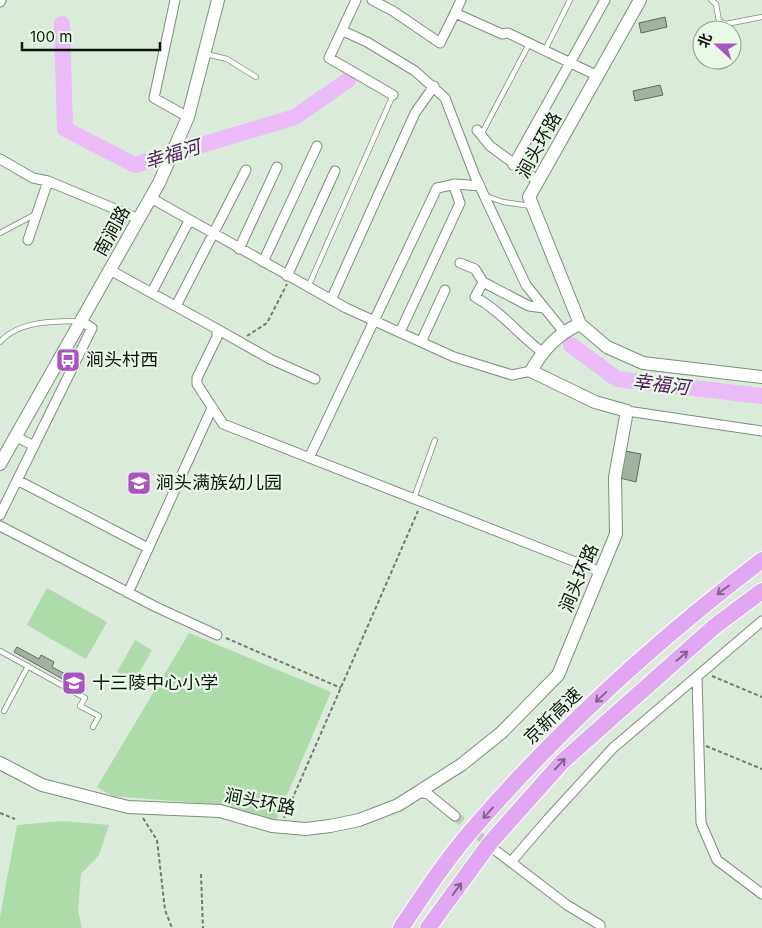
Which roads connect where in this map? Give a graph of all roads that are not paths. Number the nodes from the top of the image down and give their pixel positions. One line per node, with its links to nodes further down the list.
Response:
1 (175, 0): 21 (street)
2 (218, 0): 15 (street, 南涧路)
3 (356, 0): 12 (street)
4 (373, 0): 10 (street)
5 (461, 0): 10 (street)
6 (570, 0): 14 (lane)
7 (605, 0): 16 (street)
8 (640, 0): 17 (street, 涧头环路)
9 (711, 0): 11 (lane)
10 (455, 14): 13 (street)
11 (762, 16)
12 (343, 31): 19 (street); 20 (street)
13 (529, 44): 14 (street); 22 (lane)
14 (544, 51): 16 (street)
15 (204, 53): 18 (lane); 21 (street, 南涧路)
16 (570, 64): 17 (street); 25 (street)
17 (598, 76): 30 (street, 涧头环路)
18 (256, 77)
19 (434, 86): 32 (street); 51 (street)
20 (393, 95): 48 (lane)
21 (188, 117): 34 (street, 南涧路)
22 (479, 132): 25 (street)
23 (317, 146): 43 (street)
24 (0, 159): 29 (street)
25 (513, 165): 30 (street)
26 (276, 167): 42 (street)
27 (246, 170): 40 (street)
28 (335, 171): 46 (street)
29 (48, 181): 36 (street); 37 (street)
30 (538, 181): 35 (street, 涧头环路)
31 (453, 184): 32 (street); 54 (street); 59 (street)
32 (480, 186): 33 (street)
33 (484, 195): 35 (lane); 53 (street)
34 (151, 198): 37 (street, 南涧路); 38 (street)
35 (529, 206): 56 (street, 涧头环路)
36 (38, 213): 39 (lane); 41 (street)
37 (138, 219): 45 (street, 南涧路)
38 (189, 221): 40 (street); 50 (street)
39 (0, 233)
40 (214, 235): 42 (street); 52 (street)
41 (28, 240)
42 (239, 249): 43 (street)
43 (263, 262): 46 (street)
44 (460, 263): 47 (street)
45 (110, 270): 50 (street); 55 (street, 南涧路)
46 (289, 277): 48 (street)
47 (483, 282): 53 (street); 62 (street)
48 (308, 287): 51 (street)
49 (445, 290): 61 (street)
50 (152, 292): 52 (street)
51 (331, 300): 54 (street)
52 (176, 306): 57 (street)
53 (544, 308): 58 (street)
54 (374, 320): 59 (street); 72 (street)
55 (80, 321): 60 (lane); 69 (street, 南涧路); 71 (street)
56 (580, 324): 58 (street); 64 (street)
57 (217, 329): 65 (street); 66 (street)
58 (563, 331): 62 (street)
59 (400, 332): 61 (street)
60 (0, 342)
61 (421, 342): 63 (street)
62 (542, 352): 63 (street)
63 (531, 371): 67 (street)
64 (762, 377)
65 (315, 379)
66 (212, 408): 72 (street); 78 (street)
67 (627, 411): 68 (street); 80 (street, 涧头环路)
68 (762, 431)
69 (16, 436): 71 (street); 73 (street, 南涧路)
70 (435, 440): 75 (lane)
71 (34, 446): 74 (street)
72 (309, 458): 75 (street)
73 (0, 464)
74 (17, 480): 76 (street); 78 (street)
75 (418, 500): 80 (street)
76 (0, 515)
77 (0, 526): 82 (street)
78 (148, 548): 82 (street)
79 (762, 560): 96 (highway, 京新高速, one-way to 96)
80 (600, 572): 91 (street, 涧头环路)
81 (762, 591): 97 (highway, one-way to 81)
82 (128, 593): 84 (street)
83 (762, 621): 87 (street)
84 (217, 635)
85 (0, 651): 86 (lane)
86 (28, 666): 88 (lane); 89 (lane)
87 (701, 672): 94 (street); 95 (street)
88 (4, 711)
89 (93, 727)
90 (0, 763): 91 (street, 涧头环路)
91 (418, 792): 92 (street)
92 (455, 816)
93 (495, 850): 94 (street)
94 (511, 862): 98 (street)
95 (762, 894)
96 (401, 928)
97 (428, 928)
98 (600, 928)

